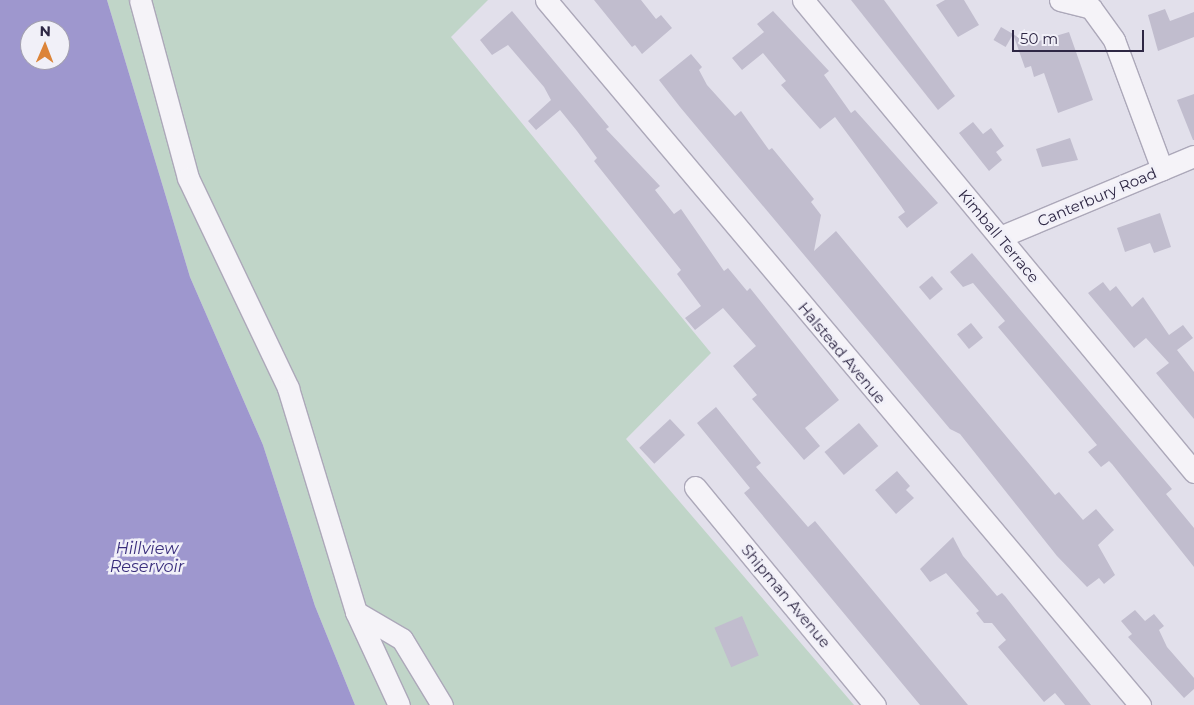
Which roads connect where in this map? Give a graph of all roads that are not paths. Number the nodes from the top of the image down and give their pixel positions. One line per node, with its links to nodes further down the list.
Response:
1 (140, 0): 10 (street)
2 (546, 0): 14 (street, Halstead Avenue)
3 (803, 0): 7 (street, Kimball Terrace)
4 (1060, 0): 6 (street)
5 (1194, 156): 6 (street, Canterbury Road)
6 (1162, 169): 7 (street, Canterbury Road)
7 (1000, 238): 8 (street, Kimball Terrace)
8 (1194, 472)
9 (695, 487): 13 (street, Shipman Avenue)
10 (356, 612): 11 (street); 12 (street)
11 (399, 705)
12 (442, 705)
13 (875, 705)
14 (1140, 705)

